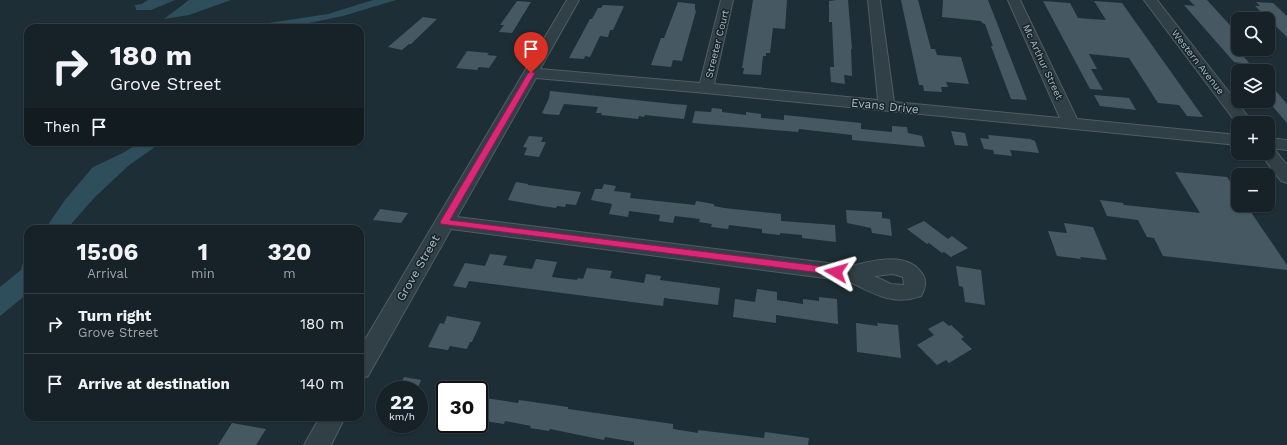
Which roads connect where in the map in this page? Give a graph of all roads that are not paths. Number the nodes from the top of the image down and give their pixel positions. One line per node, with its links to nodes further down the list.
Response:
1 (573, 0): 6 (street, Grove Street)
2 (727, 0): 7 (street, Streeter Court)
3 (874, 0): 8 (street)
4 (1014, 0): 10 (street, Mc Arthur Street)
5 (1150, 0): 9 (street, Western Avenue)
6 (531, 73): 7 (street, Evans Drive); 16 (street, Grove Street)
7 (706, 88): 8 (street, Evans Drive)
8 (888, 106): 10 (street, Evans Drive)
9 (1240, 116)
10 (1071, 124): 11 (street, Evans Drive)
11 (1231, 139)
12 (1275, 144): 13 (street)
13 (1287, 145)
14 (1274, 160): 15 (street)
15 (1287, 177)
16 (444, 222): 17 (street); 18 (street, Grove Street)
17 (852, 274)
18 (364, 362)
19 (331, 421): 20 (street)
20 (317, 445)

